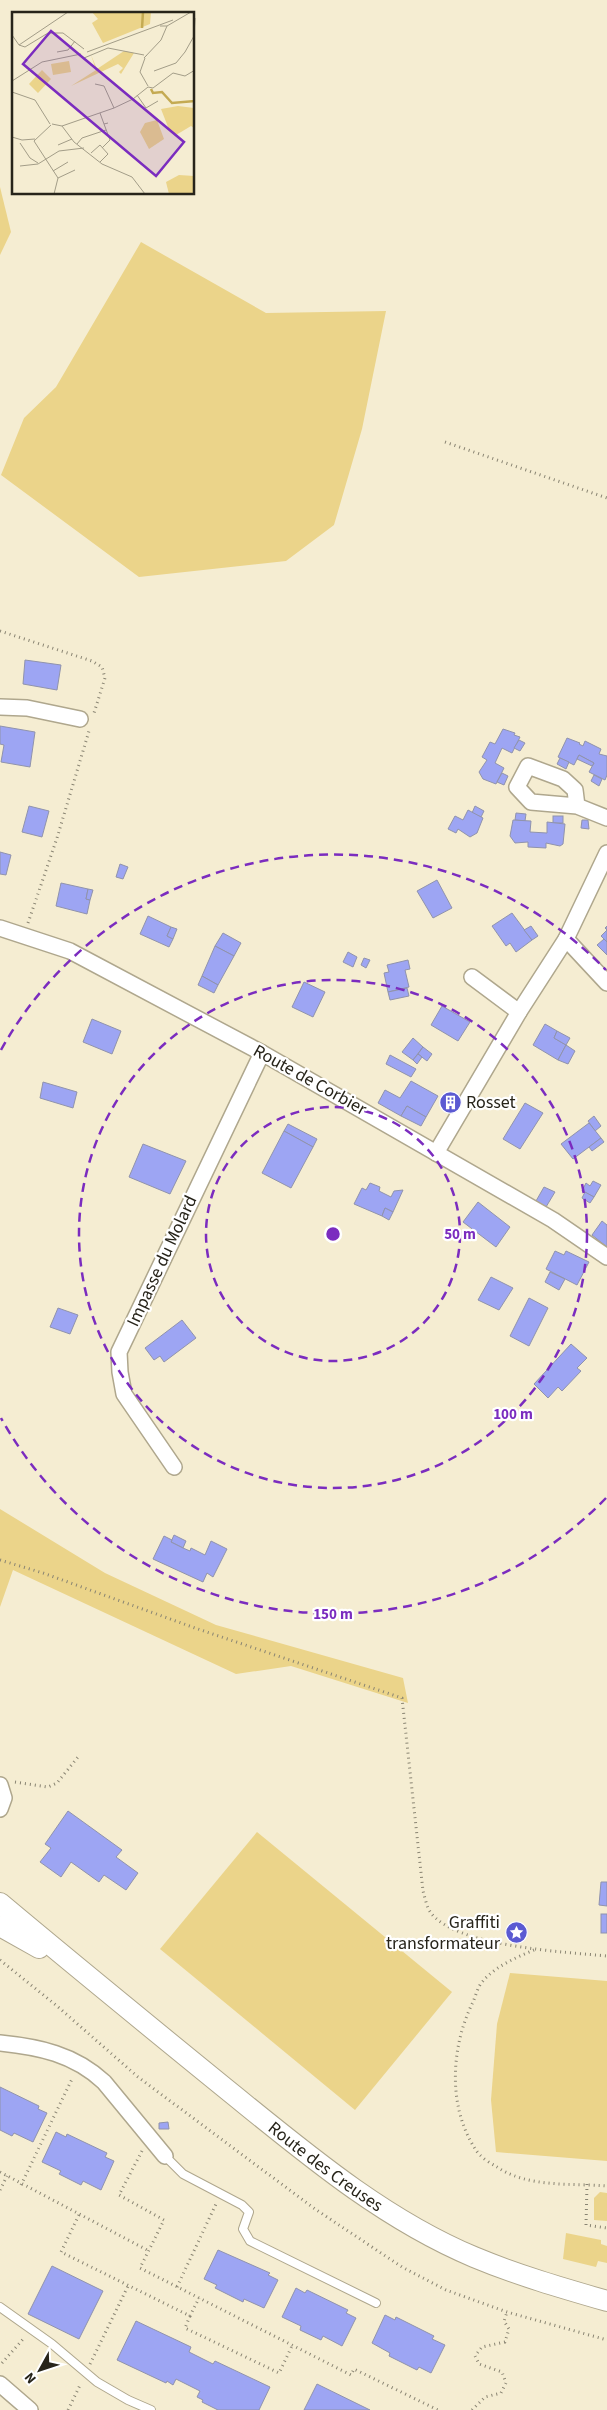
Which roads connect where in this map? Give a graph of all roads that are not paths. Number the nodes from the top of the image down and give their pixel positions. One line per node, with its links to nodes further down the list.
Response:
1 (0, 707): 2 (street)
2 (80, 719)
3 (577, 806): 4 (street)
4 (607, 818)
5 (607, 853): 7 (street)
6 (0, 928): 11 (street, Route de Corbier)
7 (566, 939): 9 (street); 10 (street)
8 (472, 977): 10 (street)
9 (607, 982)
10 (519, 1012): 12 (street)
11 (262, 1053): 12 (street, Route de Corbier); 14 (street, Impasse du Molard)
12 (436, 1152): 13 (street, Route de Corbier)
13 (607, 1257)
14 (174, 1467)
15 (5, 1783): 16 (street)
16 (0, 1809)
17 (0, 1903): 19 (main road, Route des Creuses)
18 (0, 1926): 19 (main road, Route des Creuses)
19 (80, 1970): 22 (main road, Route des Creuses)
20 (0, 2043): 21 (street)
21 (165, 2156): 23 (lane)
22 (607, 2300)
23 (376, 2303)
24 (0, 2307): 27 (lane)
25 (0, 2384): 26 (street)
26 (30, 2410)
27 (151, 2410)

